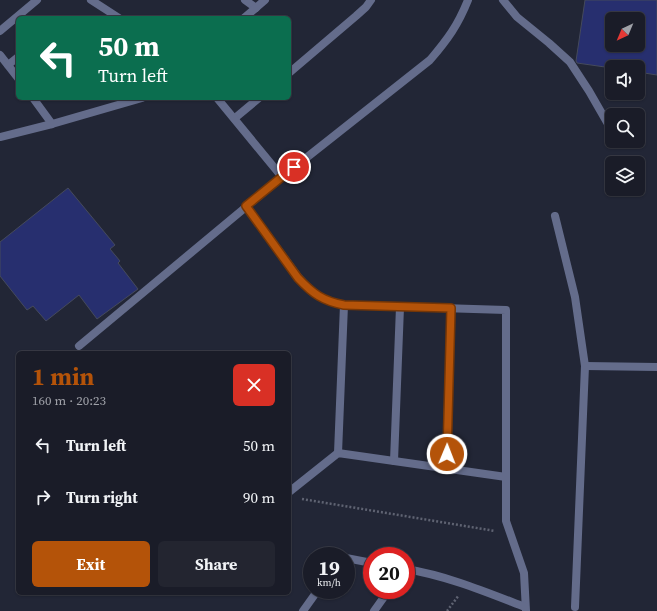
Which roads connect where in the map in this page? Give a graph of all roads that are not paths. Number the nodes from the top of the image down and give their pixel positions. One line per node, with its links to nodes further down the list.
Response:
1 (37, 0): 9 (street)
2 (91, 0): 10 (street)
3 (245, 0): 8 (street)
4 (265, 0): 8 (street)
5 (371, 0): 17 (street)
6 (468, 0): 27 (street)
7 (503, 0): 24 (street)
8 (256, 8): 11 (street)
9 (18, 16)
10 (116, 16)
11 (246, 16)
12 (16, 18): 13 (street)
13 (0, 31)
14 (0, 55): 16 (street)
15 (16, 59): 16 (street)
16 (8, 65): 18 (street)
17 (291, 71)
18 (16, 75)
19 (34, 100): 25 (street)
20 (135, 100): 25 (street)
21 (219, 100): 23 (street)
22 (257, 100): 23 (street)
23 (235, 118): 27 (street)
24 (605, 119)
25 (52, 124): 26 (street)
26 (0, 137)
27 (282, 176): 28 (street)
28 (246, 206): 30 (street); 33 (street)
29 (555, 216): 34 (street)
30 (344, 305): 31 (street); 36 (street)
31 (400, 307): 32 (street); 37 (street)
32 (451, 308): 38 (street); 39 (street)
33 (79, 346)
34 (584, 366): 35 (street); 44 (street)
35 (657, 367)
36 (338, 453): 37 (street); 40 (street)
37 (394, 461): 38 (street)
38 (446, 468): 39 (street)
39 (506, 477): 45 (street)
40 (291, 490)
41 (415, 571): 45 (street)
42 (312, 599): 46 (street)
43 (382, 599): 47 (street)
44 (575, 607)
45 (526, 609)
46 (304, 611)
47 (374, 611)

